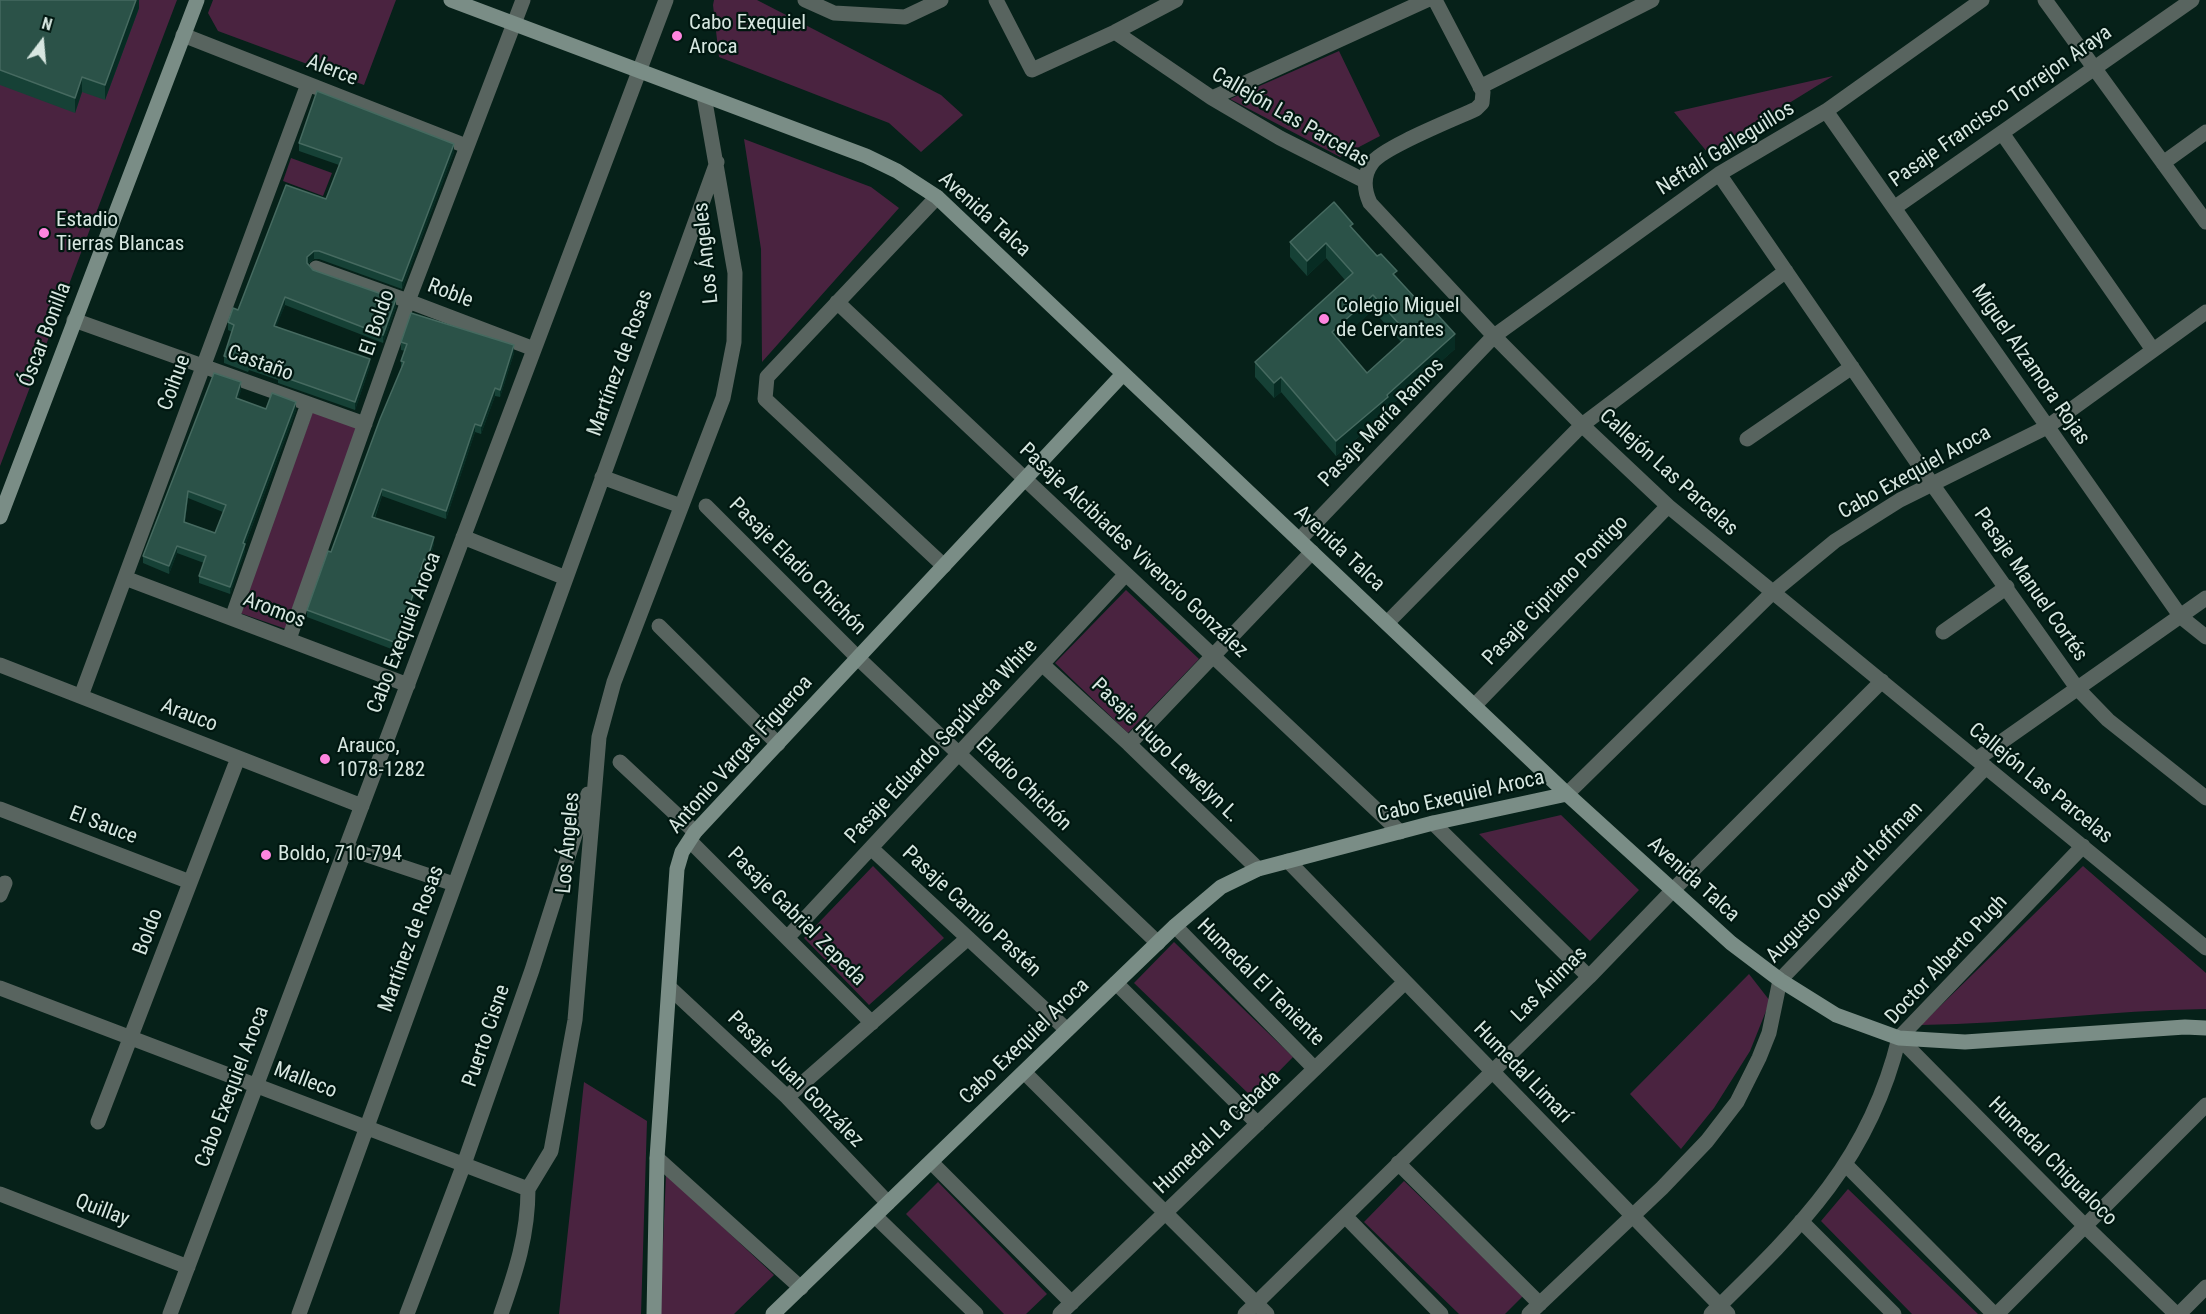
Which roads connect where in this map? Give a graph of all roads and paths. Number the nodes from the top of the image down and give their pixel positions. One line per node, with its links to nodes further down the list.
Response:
1 (197, 0): 17 (street, Óscar Bonilla)
2 (451, 0): 15 (street, Avenida Talca)
3 (523, 0): 15 (street, El Boldo)
4 (666, 0): 19 (street, Cabo Exequiel Aroca)
5 (805, 0): 6 (street)
6 (941, 0)
7 (996, 0): 16 (street)
8 (1176, 0): 16 (street)
9 (1427, 0): 23 (street)
10 (1435, 0): 21 (street)
11 (1652, 0): 21 (street)
12 (1982, 0): 24 (street, Neftalí Galleguillos)
13 (2045, 0): 18 (street)
14 (2192, 0): 18 (street, Pasaje Francisco Torrejon Araya)
15 (513, 24): 19 (street, Avenida Talca); 27 (street, El Boldo)
16 (1115, 32): 23 (street, Callejón Las Parcelas)
17 (183, 35): 20 (street, Alerce); 40 (street, Óscar Bonilla)
18 (2094, 68): 26 (street, Pasaje Francisco Torrejon Araya); 29 (street)
19 (639, 71): 22 (street, Avenida Talca); 42 (street, Cabo Exequiel Aroca)
20 (308, 84): 27 (street, Alerce); 44 (street, Coihue)
21 (1480, 87): 31 (street)
22 (704, 96): 28 (street, Los Ángeles); 32 (street, Avenida Talca)
23 (1212, 98): 31 (street, Callejón Las Parcelas)
24 (1826, 111): 30 (street, Neftalí Galleguillos); 33 (street, Miguel Alzamora Rojas)
25 (2206, 132): 29 (street)
26 (2002, 133): 33 (street, Pasaje Francisco Torrejon Araya); 43 (street)
27 (466, 146): 37 (street, El Boldo)
28 (717, 162): 52 (street, Martínez de Rosas); 55 (street, Los Ángeles)
29 (2163, 163): 34 (street)
30 (1719, 174): 36 (street, Pasaje Manuel Cortés); 41 (street, Neftalí Galleguillos)
31 (1365, 181): 41 (street, Callejón Las Parcelas)
32 (937, 197): 38 (street); 46 (street, Avenida Talca)
33 (1894, 208): 50 (street, Miguel Alzamora Rojas)
34 (2206, 222)
35 (316, 268): 37 (street, Roble)
36 (1786, 271): 45 (street, Pasaje Manuel Cortés); 49 (street)
37 (408, 300): 42 (street, Roble); 48 (street, El Boldo)
38 (837, 302): 53 (street, Pasaje Alcibiades Vivencio González); 62 (street)
39 (2206, 312): 43 (street, Cabo Exequiel Aroca)
40 (74, 320): 44 (street, Castaño); 58 (street, Óscar Bonilla)
41 (1494, 336): 49 (street, Callejón Las Parcelas); 60 (street, Pasaje María Ramos)
42 (534, 349): 59 (street, Cabo Exequiel Aroca)
43 (2153, 350): 50 (street, Cabo Exequiel Aroca)
44 (203, 366): 47 (street, Castaño); 64 (street, Coihue)
45 (1852, 367): 51 (street); 54 (street, Pasaje Manuel Cortés)
46 (1123, 374): 53 (street, Antonio Vargas Figueroa); 60 (street, Avenida Talca)
47 (308, 404): 48 (street, Castaño); 70 (street)
48 (365, 424): 75 (street, El Boldo)
49 (1582, 425): 57 (street, Callejón Las Parcelas); 71 (street)
50 (2047, 427): 54 (street, Cabo Exequiel Aroca); 69 (street, Miguel Alzamora Rojas)
51 (1748, 439)
52 (602, 477): 55 (street); 65 (street, Martínez de Rosas)
53 (1025, 479): 62 (street, Antonio Vargas Figueroa); 63 (street, Pasaje Alcibiades Vivencio González)
54 (1932, 483): 66 (street, Pasaje Manuel Cortés); 67 (street, Cabo Exequiel Aroca)
55 (681, 506): 91 (street, Los Ángeles)
56 (706, 506): 77 (street, Pasaje Eladio Chichón)
57 (1668, 506): 67 (street, Callejón Las Parcelas); 84 (street, Pasaje Cipriano Pontigo)
58 (0, 517)
59 (463, 537): 65 (street); 81 (street, Cabo Exequiel Aroca)
60 (1299, 540): 61 (street, Avenida Talca)
61 (1312, 552): 71 (street, Avenida Talca); 76 (street)
62 (944, 566): 77 (street, Antonio Vargas Figueroa)
63 (1126, 573): 76 (street, Pasaje Alcibiades Vivencio González); 79 (street, Pasaje Eduardo Sepúlveda White)
64 (125, 578): 70 (street, Aromos); 83 (street, Coihue)
65 (566, 578): 105 (street, Martínez de Rosas)
66 (2007, 587): 73 (street); 82 (street, Pasaje Manuel Cortés)
67 (1773, 592): 80 (street, Callejón Las Parcelas); 92 (street, Cabo Exequiel Aroca)
68 (2206, 598): 69 (street, Augusto Ouward Hoffman)
69 (2181, 617): 74 (street, Miguel Alzamora Rojas); 82 (street, Augusto Ouward Hoffman)
70 (232, 618): 75 (street, Aromos)
71 (1387, 623): 84 (street, Avenida Talca)
72 (659, 627): 85 (street)
73 (1944, 632)
74 (2206, 637)
75 (289, 639): 81 (street, Aromos)
76 (1213, 656): 86 (street); 97 (street, Pasaje Alcibiades Vivencio González)
77 (858, 658): 85 (street, Antonio Vargas Figueroa); 87 (street, Eladio Chichón)
78 (0, 665): 83 (street, Arauco)
79 (1042, 665): 86 (street, Pasaje Hugo Lewelyn L.); 87 (street, Pasaje Eduardo Sepúlveda White)
80 (1882, 681): 90 (street, Callejón Las Parcelas); 106 (street, Las Ánimas)
81 (408, 685): 94 (street, Cabo Exequiel Aroca)
82 (2077, 688): 90 (street, Augusto Ouward Hoffman); 93 (street, Pasaje Manuel Cortés)
83 (81, 696): 88 (street, Arauco)
84 (1474, 706): 92 (street, Avenida Talca)
85 (777, 744): 98 (street, Antonio Vargas Figueroa)
86 (1129, 744): 103 (street, Pasaje Hugo Lewelyn L.)
87 (958, 753): 101 (street, Pasaje Eduardo Sepúlveda White); 110 (street, Eladio Chichón)
88 (238, 758): 94 (street, Arauco); 104 (street, Boldo)
89 (620, 762): 98 (street, Pasaje Gabriel Zepeda)
90 (1982, 763): 99 (street, Callejón Las Parcelas); 113 (street, Augusto Ouward Hoffman)
91 (597, 768): 135 (street, Puerto Cisne); 137 (street, Los Ángeles)
92 (1567, 794): 96 (street, Cabo Exequiel Aroca); 106 (street, Avenida Talca)
93 (2206, 798)
94 (362, 806): 100 (street, Cabo Exequiel Aroca)
95 (0, 809): 104 (street, El Sauce)
96 (1433, 823): 97 (street, Cabo Exequiel Aroca); 112 (street)
97 (1400, 832): 102 (street, Cabo Exequiel Aroca)
98 (693, 836): 108 (street, Pasaje Gabriel Zepeda); 117 (street, Antonio Vargas Figueroa)
99 (2083, 846): 111 (street, Callejón Las Parcelas); 122 (street, Doctor Alberto Pugh)
100 (346, 848): 105 (street); 126 (street, Cabo Exequiel Aroca)
101 (872, 849): 108 (street, Pasaje Eduardo Sepúlveda White); 109 (street, Pasaje Camilo Pastén)
102 (1288, 861): 103 (street, Cabo Exequiel Aroca); 115 (street, Humedal Limarí)
103 (1258, 869): 107 (street, Cabo Exequiel Aroca)
104 (190, 882): 121 (street, Boldo)
105 (454, 884): 131 (street, Martínez de Rosas)
106 (1673, 890): 112 (street, Las Ánimas); 113 (street, Avenida Talca)
107 (1175, 926): 110 (street, Cabo Exequiel Aroca); 123 (street, Humedal El Teniente)
108 (787, 938): 118 (street, Pasaje Gabriel Zepeda)
109 (968, 938): 118 (street); 120 (street, Pasaje Camilo Pastén)
110 (1158, 943): 114 (street, Cabo Exequiel Aroca)
111 (2206, 948)
112 (1589, 977): 125 (street, Las Ánimas)
113 (1780, 980): 122 (street, Avenida Talca); 141 (street, Augusto Ouward Hoffman)
114 (1116, 983): 120 (street, Cabo Exequiel Aroca); 130 (street)
115 (1404, 983): 123 (street, Humedal La Cebada); 125 (street, Humedal Limarí)
116 (0, 988): 121 (street, Malleco)
117 (670, 988): 127 (street, Pasaje Juan González); 132 (street, Antonio Vargas Figueroa)
118 (872, 1023): 127 (street)
119 (2206, 1028): 122 (street, Avenida Talca)
120 (1067, 1030): 124 (street, Cabo Exequiel Aroca)
121 (131, 1038): 126 (street, Malleco); 129 (street, Boldo)
122 (1899, 1038): 136 (street, Doctor Alberto Pugh); 145 (street, Humedal Chigualoco)
123 (1315, 1069): 130 (street, Humedal La Cebada)
124 (1024, 1072): 133 (street, Cabo Exequiel Aroca); 140 (street)
125 (1492, 1072): 134 (street, Las Ánimas); 141 (street, Humedal Limarí)
126 (256, 1085): 131 (street, Malleco); 146 (street, Cabo Exequiel Aroca)
127 (787, 1097): 139 (street, Pasaje Juan González)
128 (2206, 1105): 145 (street)
129 (98, 1122)
130 (1258, 1124): 140 (street, Humedal La Cebada)
131 (366, 1127): 135 (street, Malleco); 155 (street, Martínez de Rosas)
132 (657, 1158): 148 (street); 158 (street, Antonio Vargas Figueroa)
133 (932, 1162): 139 (street, Cabo Exequiel Aroca); 149 (street)
134 (1398, 1163): 143 (street, Las Ánimas); 150 (street)
135 (464, 1164): 137 (street, Malleco); 156 (street, Puerto Cisne)
136 (1846, 1165): 144 (street, Doctor Alberto Pugh); 163 (street)
137 (528, 1189): 157 (street)
138 (0, 1194): 146 (street, Quillay)
139 (888, 1203): 142 (street, Cabo Exequiel Aroca)
140 (1165, 1213): 149 (street, Humedal La Cebada); 151 (street)
141 (1632, 1215): 150 (street, Augusto Ouward Hoffman); 152 (street, Humedal Limarí)
142 (875, 1216): 148 (street, Cabo Exequiel Aroca); 159 (street)
143 (1345, 1216): 151 (street, Las Ánimas); 161 (street)
144 (1801, 1221): 152 (street, Doctor Alberto Pugh); 162 (street)
145 (2086, 1227): 163 (street); 164 (street, Humedal Chigualoco)
146 (188, 1267): 154 (street, Cabo Exequiel Aroca)
147 (2206, 1287): 164 (street)
148 (801, 1288): 153 (street, Cabo Exequiel Aroca)
149 (1072, 1303): 160 (street, Humedal La Cebada)
150 (1534, 1309)
151 (1256, 1310)
152 (1719, 1311)
153 (779, 1312)
154 (170, 1314)
155 (299, 1314)
156 (407, 1314)
157 (501, 1314)
158 (654, 1314)
159 (976, 1314)
160 (1060, 1314)
161 (1440, 1314)
162 (1894, 1314)
163 (1995, 1314)
164 (2177, 1314)

